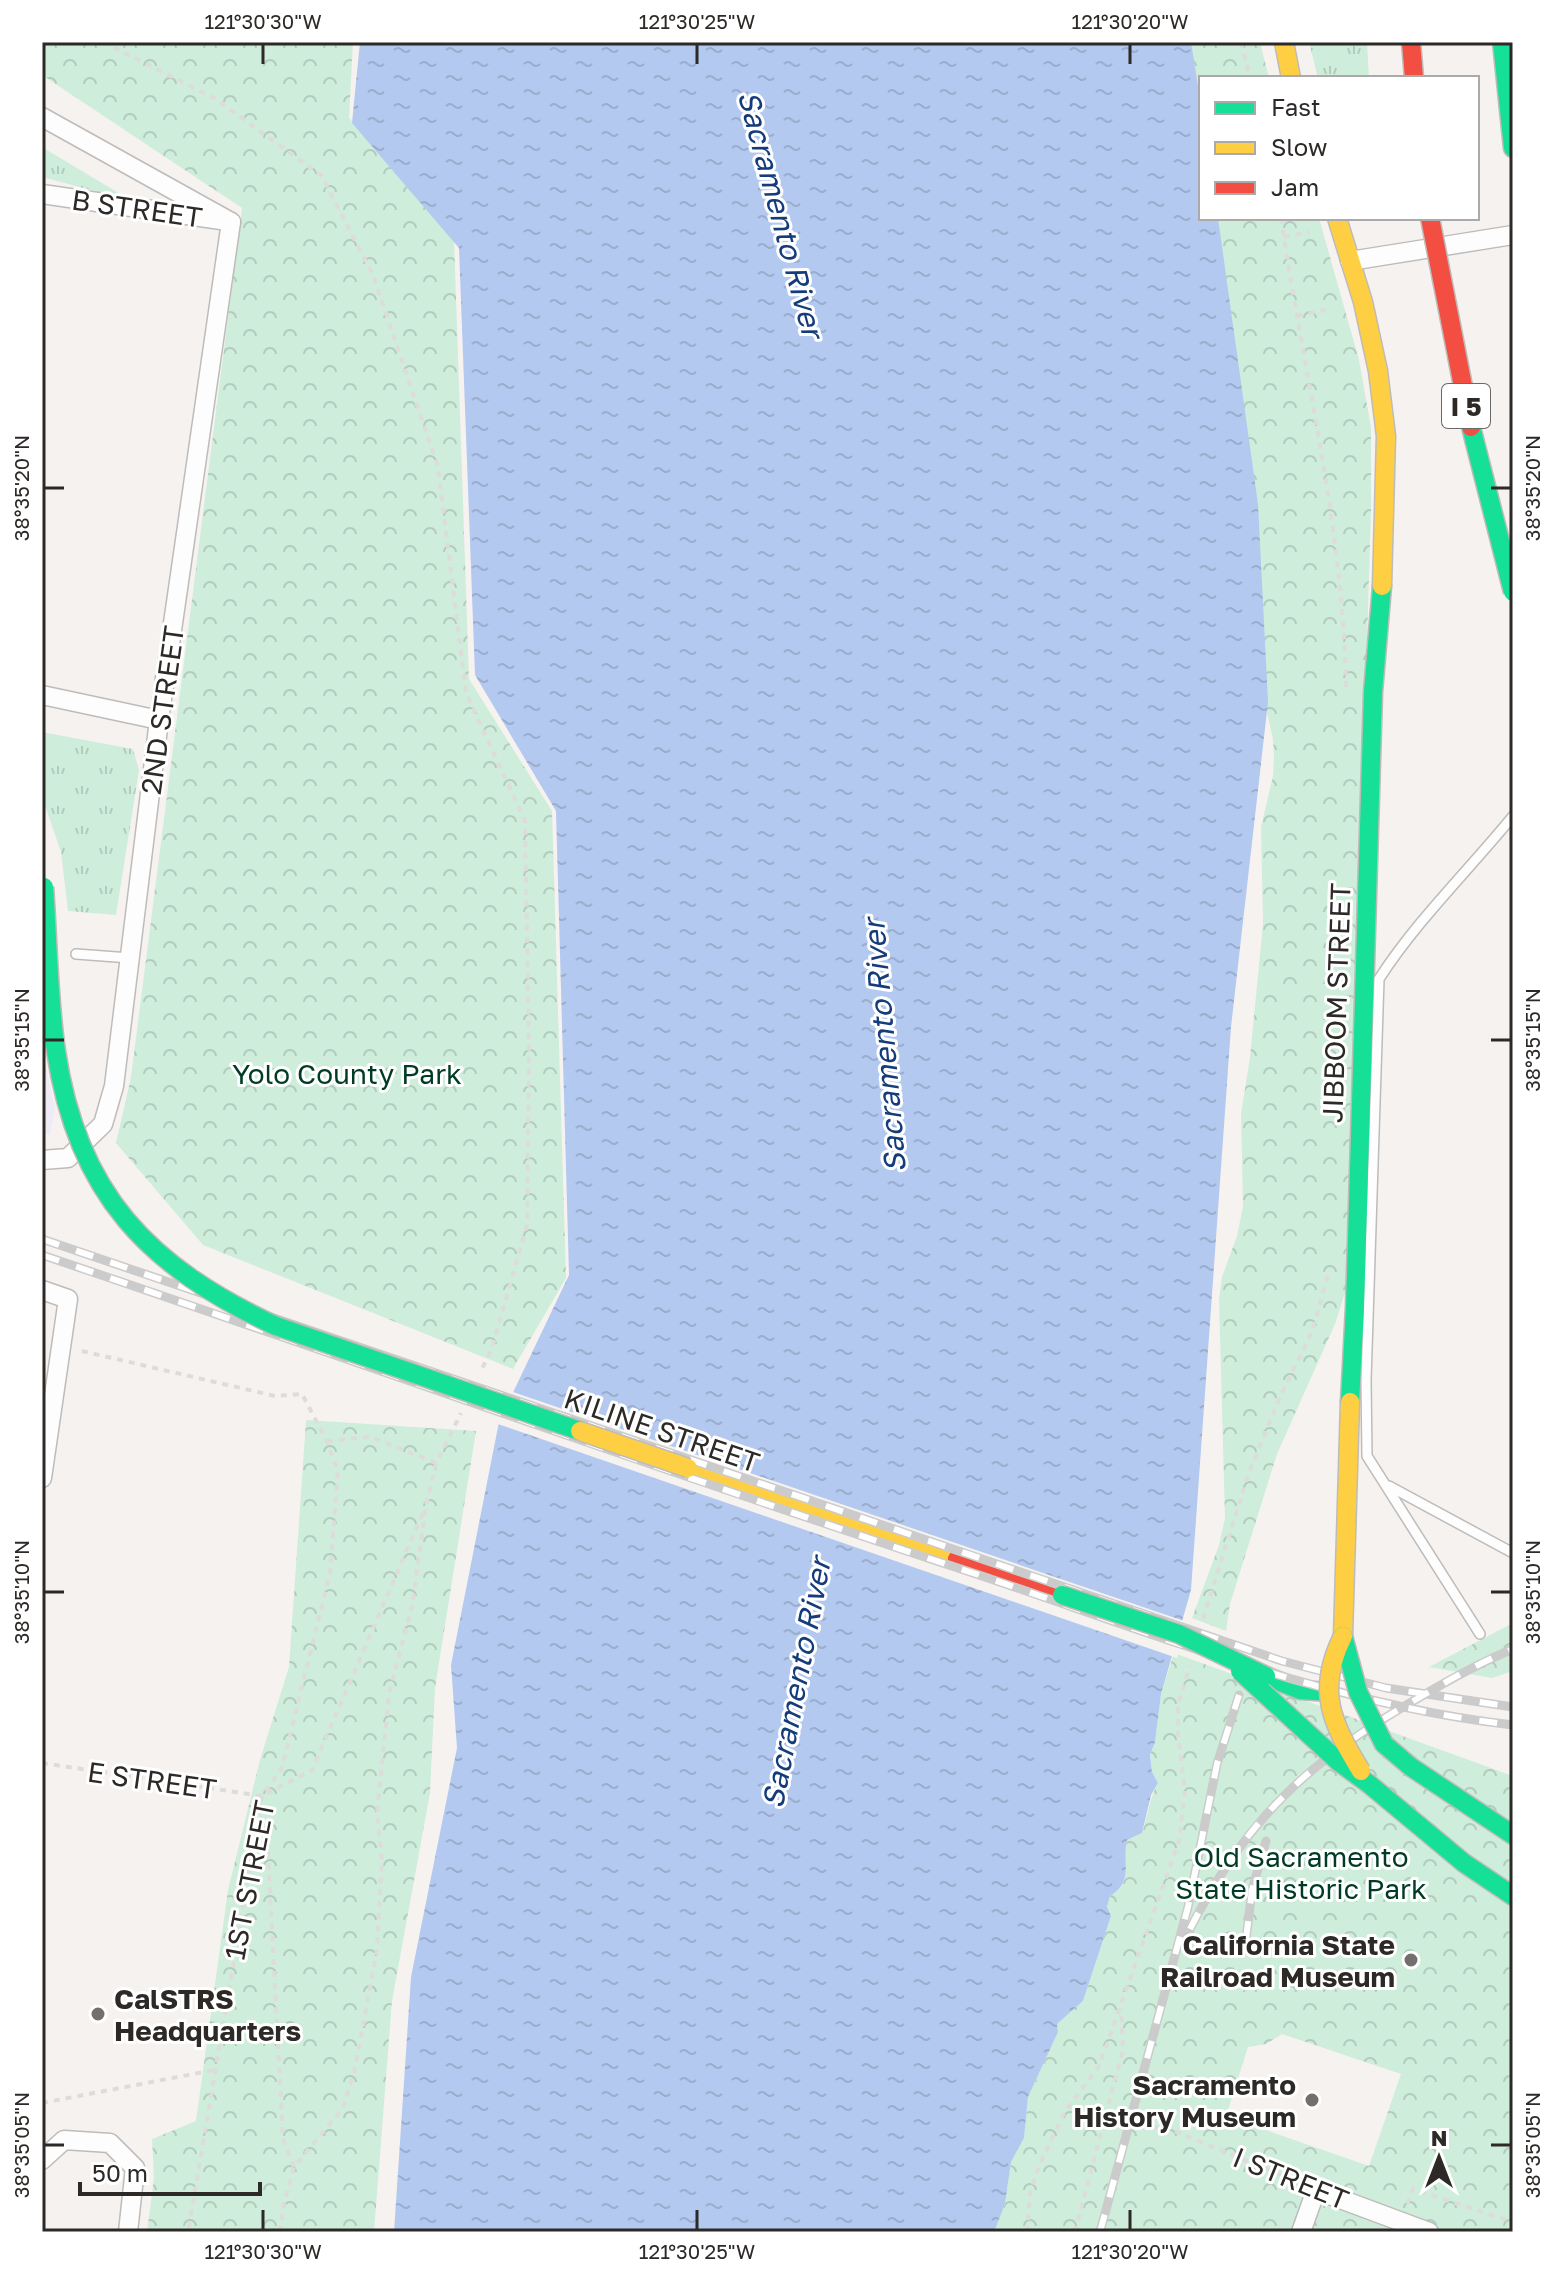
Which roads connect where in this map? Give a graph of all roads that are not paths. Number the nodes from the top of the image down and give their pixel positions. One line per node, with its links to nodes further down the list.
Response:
1 (1284, 42): 4 (main road)
2 (1411, 42): 5 (main road)
3 (1502, 42): 7 (main road)
4 (1291, 76)
5 (1414, 76)
6 (42, 117): 11 (street)
7 (1513, 148)
8 (42, 194): 11 (street, B STREET)
9 (1338, 220): 13 (main road, JIBBOOM STREET)
10 (1430, 220): 14 (main road, I 5, bridge)
11 (231, 222): 16 (street, 2ND STREET)
12 (1513, 235): 13 (street)
13 (1350, 261): 27 (main road, JIBBOOM STREET)
14 (1513, 592)
15 (42, 695): 16 (street)
16 (159, 720): 20 (street, 2ND STREET)
17 (1513, 816): 24 (lane)
18 (43, 879): 28 (main road, KILINE STREET, bridge)
19 (76, 954): 20 (lane)
20 (130, 958): 21 (street, 2ND STREET)
21 (42, 1160)
22 (42, 1290): 23 (street)
23 (42, 1478)
24 (1388, 1485): 25 (lane); 26 (lane)
25 (1513, 1553)
26 (1480, 1634)
27 (1343, 1636): 29 (main road, JIBBOOM STREET, bridge); 30 (main road, bridge)
28 (1213, 1649): 29 (main road, KILINE STREET, bridge); 31 (main road, bridge)
29 (1329, 1692): 30 (main road, bridge); 31 (main road, JIBBOOM STREET, bridge)
30 (1384, 1744): 32 (main road)
31 (1369, 1784): 33 (main road)
32 (1513, 1835)
33 (1513, 1896)
34 (42, 2160): 35 (street)
35 (128, 2232)
36 (1301, 2232): 37 (street, I STREET)
37 (1429, 2232)

